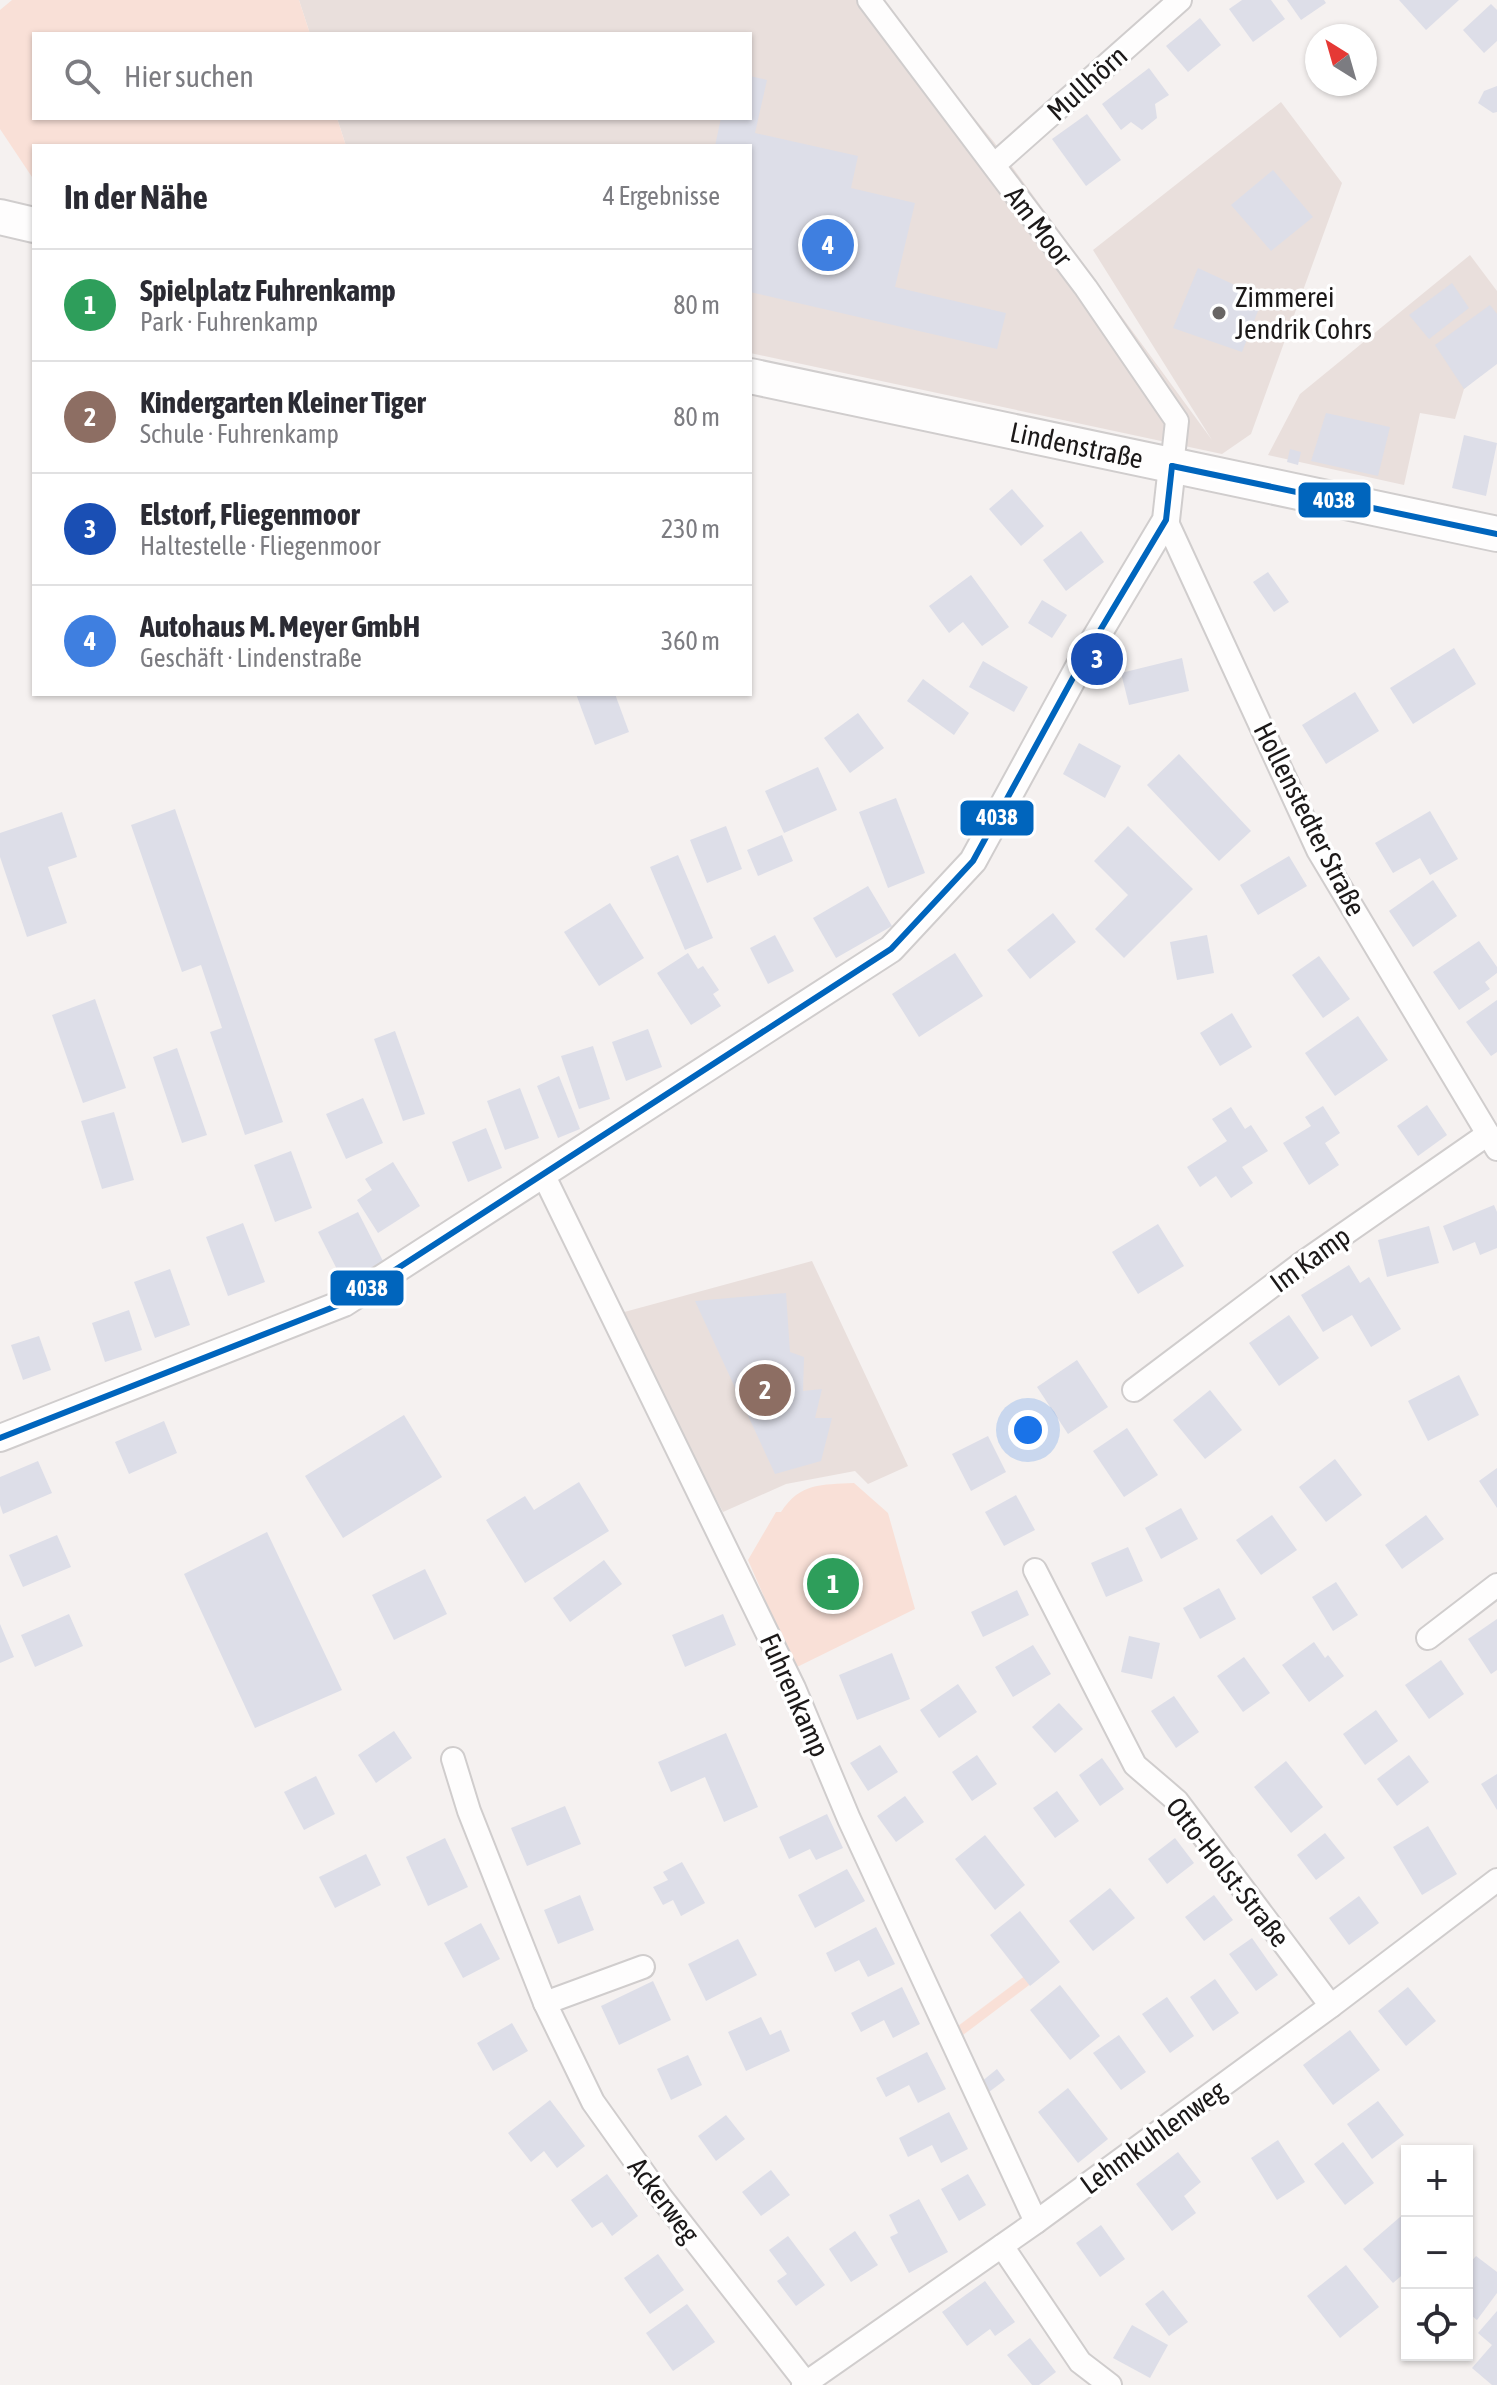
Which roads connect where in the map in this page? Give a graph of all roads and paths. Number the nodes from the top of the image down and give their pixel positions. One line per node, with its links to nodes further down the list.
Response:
1 (869, 0): 3 (street, Am Moor)
2 (1180, 0): 3 (street, Mullhörn)
3 (994, 165): 7 (street, Am Moor)
4 (0, 217): 5 (main road)
5 (32, 225)
6 (752, 376): 7 (main road, Lindenstraße)
7 (1172, 466): 8 (street); 9 (main road, Lindenstraße)
8 (1166, 520): 10 (street, Hollenstedter Straße); 11 (street)
9 (1497, 534)
10 (1493, 1142): 12 (street, Im Kamp)
11 (543, 1174): 13 (street); 22 (street, Fuhrenkamp)
12 (1134, 1390)
13 (0, 1438)
14 (1035, 1570): 21 (street, Otto-Holst-Straße)
15 (1497, 1585): 16 (street)
16 (1428, 1638)
17 (453, 1759): 20 (street, Ackerweg)
18 (1497, 1880): 21 (street, Lehmkuhlenweg)
19 (643, 1967): 20 (street)
20 (545, 2003): 24 (street, Ackerweg)
21 (1331, 2006): 22 (street, Lehmkuhlenweg)
22 (1036, 2222): 23 (street, Lehmkuhlenweg)
23 (1002, 2246): 24 (street, Lehmkuhlenweg); 25 (street)
24 (804, 2384)
25 (1110, 2385)

